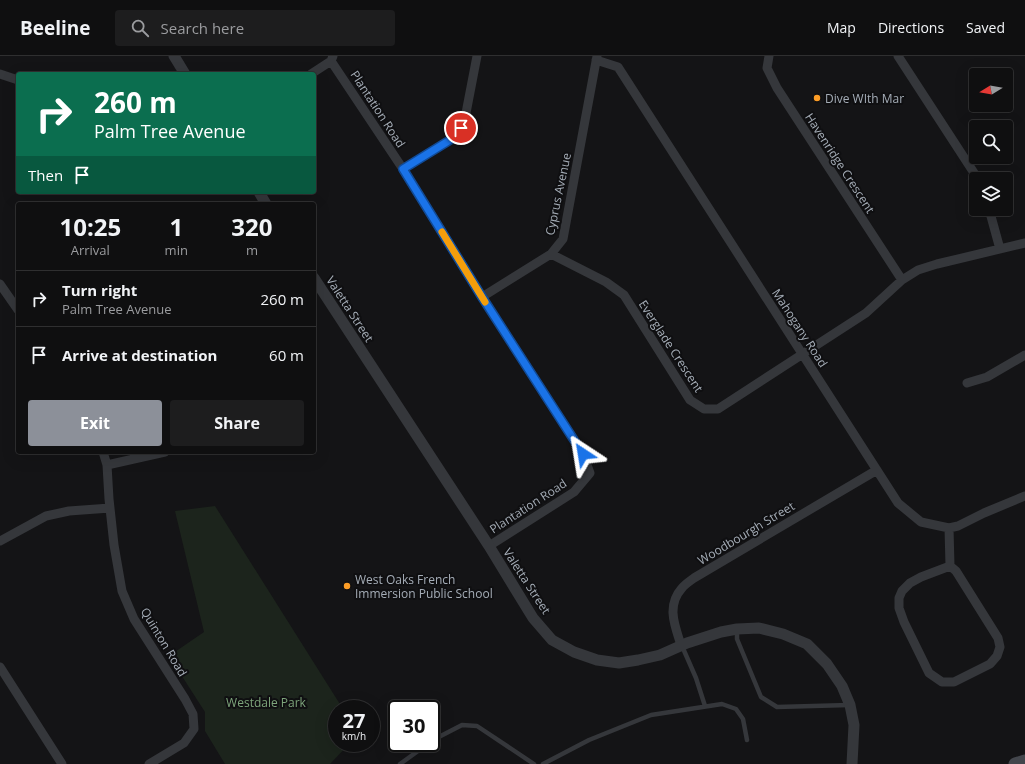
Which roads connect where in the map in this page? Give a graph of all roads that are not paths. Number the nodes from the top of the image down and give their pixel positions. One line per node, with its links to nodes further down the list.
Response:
1 (174, 56): 7 (street)
2 (477, 56): 11 (street)
3 (769, 56): 17 (street, Havenridge Crescent)
4 (898, 56): 12 (street)
5 (332, 58): 8 (street); 11 (street, Plantation Road)
6 (596, 58): 16 (street, Cyprus Avenue); 23 (street, Mahogany Road)
7 (184, 72)
8 (314, 72)
9 (0, 74): 10 (street)
10 (16, 79)
11 (403, 169): 20 (street, Plantation Road)
12 (973, 172)
13 (991, 216): 15 (street)
14 (1025, 243): 15 (street, Everglade Crescent)
15 (1000, 249): 17 (street, Everglade Crescent)
16 (551, 254): 20 (street, Cyprus Avenue); 23 (street, Everglade Crescent)
17 (902, 280): 23 (street, Everglade Crescent)
18 (316, 281): 33 (street, Valetta Street)
19 (0, 284): 21 (street)
20 (482, 297): 33 (street, Plantation Road)
21 (16, 307)
22 (1025, 354): 24 (street)
23 (803, 355): 28 (street, Mahogany Road)
24 (967, 383)
25 (104, 454): 27 (street, Quinton Road)
26 (156, 454): 27 (street)
27 (107, 465): 30 (street, Quinton Road)
28 (877, 470): 31 (street, Mahogany Road); 36 (street, Woodbourgh Street)
29 (1025, 496): 31 (street)
30 (110, 508): 32 (street); 45 (street, Quinton Road)
31 (949, 528): 34 (street)
32 (0, 541)
33 (489, 546): 36 (street, Valetta Street)
34 (950, 566): 34 (street)
35 (737, 629): 36 (street, Valetta Street); 38 (street, Valetta Street); 38 (lane)
36 (681, 645): 39 (lane)
37 (0, 667): 44 (street)
38 (850, 705): 49 (street, Valetta Street)
39 (705, 706): 41 (lane); 48 (lane)
40 (440, 737): 47 (lane)
41 (747, 740)
42 (416, 752): 46 (lane)
43 (1025, 761): 50 (main road)
44 (62, 764)
45 (149, 764)
46 (400, 764)
47 (534, 764)
48 (542, 764)
49 (852, 764)
50 (1015, 764)

